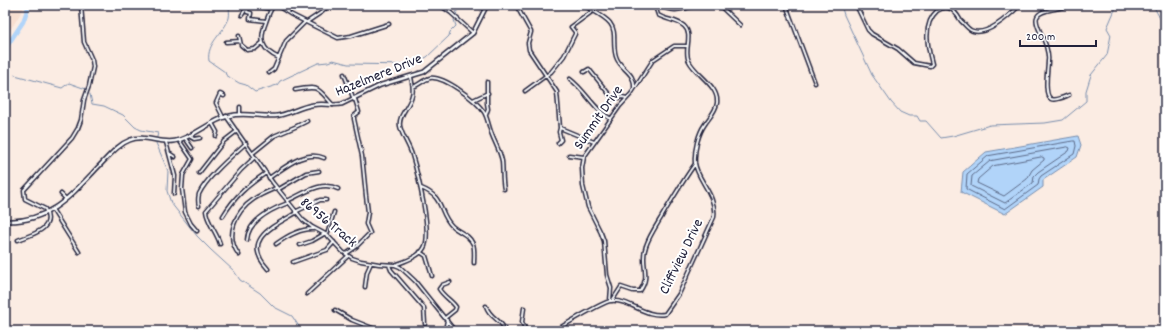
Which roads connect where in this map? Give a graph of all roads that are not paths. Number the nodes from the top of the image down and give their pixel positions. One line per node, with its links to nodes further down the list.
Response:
1 (81, 5): 97 (street)
2 (275, 5): 17 (street); 19 (street)
3 (329, 5): 24 (street)
4 (440, 5): 27 (street)
5 (487, 5): 27 (street, Hazelmere Drive)
6 (516, 5): 37 (street)
7 (584, 5): 20 (street)
8 (658, 5): 9 (street); 32 (street)
9 (696, 5)
10 (719, 5): 26 (street)
11 (786, 5): 41 (street)
12 (856, 5): 13 (street)
13 (1020, 5)
14 (1067, 5): 47 (street)
15 (247, 6): 22 (street); 23 (street)
16 (253, 6): 19 (street)
17 (281, 6): 21 (street)
18 (293, 7): 21 (street)
19 (272, 9): 23 (street)
20 (593, 11): 37 (street); 43 (street)
21 (287, 12): 24 (street)
22 (242, 15)
23 (266, 21): 31 (street)
24 (306, 22): 25 (street); 33 (street)
25 (389, 24)
26 (740, 25)
27 (473, 33): 38 (street, Hazelmere Drive)
28 (240, 36): 29 (street)
29 (240, 41): 30 (street); 31 (street)
30 (226, 42)
31 (262, 43): 33 (street)
32 (687, 46): 43 (street, Summit Drive); 79 (street)
33 (279, 58): 35 (street)
34 (584, 72): 49 (street)
35 (269, 73)
36 (344, 74): 50 (street)
37 (547, 75): 45 (street); 60 (street)
38 (411, 77): 42 (street); 50 (street, Hazelmere Drive)
39 (570, 80): 57 (street)
40 (487, 82): 46 (street)
41 (815, 83)
42 (413, 88): 51 (street); 84 (street)
43 (634, 88): 49 (street, Summit Drive)
44 (295, 90): 52 (street)
45 (525, 91)
46 (488, 93): 51 (street); 55 (street)
47 (1069, 95)
48 (224, 96): 56 (street, 86956 Track)
49 (627, 98): 57 (street, Summit Drive)
50 (355, 99): 52 (street, Hazelmere Drive); 112 (street)
51 (472, 100): 55 (street)
52 (334, 106): 54 (street, Hazelmere Drive)
53 (240, 107): 54 (street)
54 (240, 114): 56 (street, Hazelmere Drive)
55 (486, 115): 87 (street)
56 (225, 117): 59 (street, Hazelmere Drive); 61 (street, 86956 Track)
57 (611, 119): 68 (street, Summit Drive)
58 (307, 121): 73 (street)
59 (212, 123): 62 (street, Hazelmere Drive); 63 (street)
60 (560, 128): 68 (street); 70 (street)
61 (237, 131): 69 (street, 86956 Track); 81 (street)
62 (189, 136): 64 (street, Hazelmere Drive); 65 (street)
63 (216, 136)
64 (185, 138): 66 (street, Hazelmere Drive); 71 (street)
65 (200, 138)
66 (179, 140): 67 (street, Hazelmere Drive); 101 (street)
67 (166, 142): 72 (street); 90 (street, Hazelmere Drive)
68 (594, 142): 77 (street, Summit Drive)
69 (246, 143): 73 (street, 86956 Track); 93 (street)
70 (558, 143)
71 (192, 148)
72 (169, 153): 75 (street); 89 (street)
73 (253, 153): 76 (street, 86956 Track)
74 (570, 155): 77 (street)
75 (175, 157)
76 (256, 157): 82 (street, 86956 Track); 106 (street)
77 (584, 157): 123 (street, Summit Drive)
78 (324, 158): 83 (street)
79 (695, 164): 123 (street); 123 (street, Cliffview Drive)
80 (319, 171): 85 (street)
81 (199, 173)
82 (266, 173): 83 (street, 86956 Track); 98 (street)
83 (269, 178): 85 (street, 86956 Track)
84 (421, 188): 110 (street); 115 (street)
85 (277, 189): 92 (street, 86956 Track); 111 (street)
86 (338, 189): 92 (street)
87 (504, 189)
88 (61, 194): 90 (street)
89 (174, 194)
90 (66, 199): 94 (street, Hazelmere Drive)
91 (326, 200): 95 (street)
92 (288, 202): 95 (street, 86956 Track); 104 (street)
93 (199, 206)
94 (52, 210): 97 (street, Hazelmere Drive); 109 (street)
95 (295, 212): 100 (street, 86956 Track); 118 (street)
96 (334, 212): 102 (street)
97 (47, 213): 99 (street, Hazelmere Drive); 103 (street)
98 (223, 216)
99 (5, 221)
100 (315, 229): 102 (street, 86956 Track); 107 (street)
101 (197, 231)
102 (325, 234): 105 (street, 86956 Track); 108 (street)
103 (18, 240)
104 (247, 240)
105 (334, 242): 112 (street, 86956 Track); 113 (street)
106 (220, 244)
107 (276, 244)
108 (300, 245)
109 (79, 252)
110 (420, 252): 117 (street); 119 (street)
111 (239, 255)
112 (347, 255): 114 (street, 86956 Track); 122 (street)
113 (293, 262)
114 (371, 263): 116 (street, 86956 Track); 121 (street)
115 (474, 263)
116 (389, 265): 117 (street, 86956 Track); 128 (street)
117 (395, 265): 127 (street)
118 (268, 269)
119 (432, 276)
120 (450, 282): 127 (street)
121 (365, 287)
122 (307, 294)
123 (611, 301): 134 (street)
124 (486, 306): 132 (street)
125 (524, 308): 133 (street)
126 (335, 310): 129 (street)
127 (446, 319): 130 (street); 131 (street)
128 (426, 324)
129 (380, 331)
130 (445, 331)
131 (456, 331)
132 (505, 331)
133 (526, 331)
134 (554, 331)

